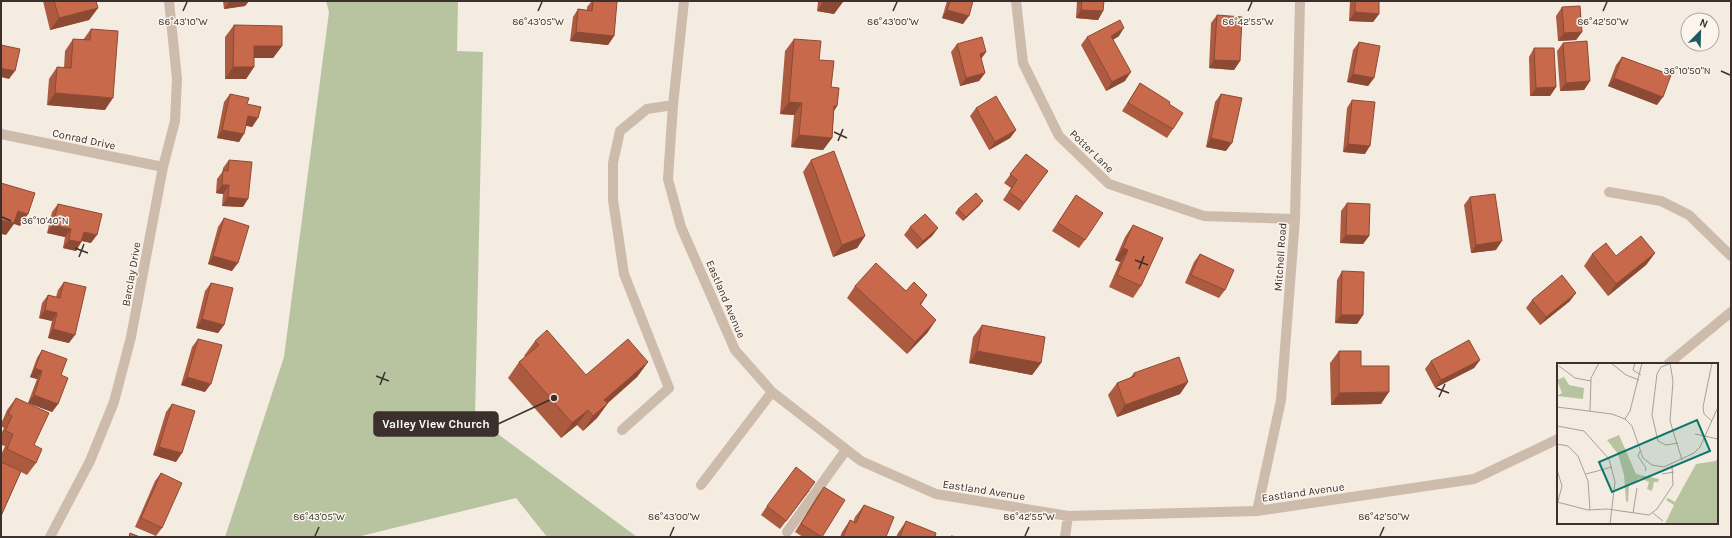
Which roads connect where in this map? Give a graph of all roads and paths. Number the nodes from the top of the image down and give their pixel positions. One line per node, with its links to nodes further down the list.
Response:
1 (170, 1): 7 (street, Barclay Drive)
2 (684, 1): 5 (street, Eastland Avenue)
3 (1016, 1): 9 (street, Potter Lane)
4 (1300, 1): 9 (street, Mitchell Road)
5 (673, 105): 13 (street, Eastland Avenue); 14 (street)
6 (1, 134): 7 (street, Conrad Drive)
7 (163, 167): 21 (street, Barclay Drive)
8 (1609, 192): 10 (street)
9 (1295, 219): 18 (street, Mitchell Road)
10 (1731, 256)
11 (1731, 312): 12 (street)
12 (1669, 363)
13 (772, 392): 16 (street, Eastland Avenue); 17 (street)
14 (622, 430)
15 (1557, 439): 18 (street, Eastland Avenue)
16 (846, 450): 19 (street, Eastland Avenue); 20 (street)
17 (701, 485)
18 (1257, 511): 19 (street, Eastland Avenue)
19 (1068, 516): 22 (street)
20 (787, 532)
21 (50, 537)
22 (1065, 537)

